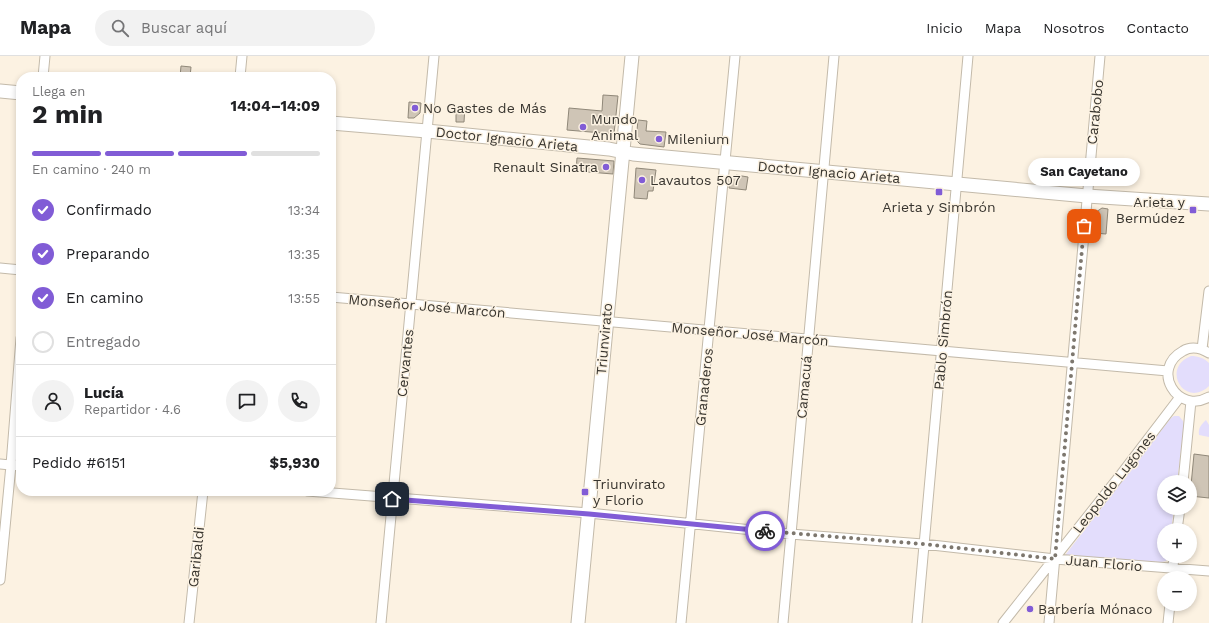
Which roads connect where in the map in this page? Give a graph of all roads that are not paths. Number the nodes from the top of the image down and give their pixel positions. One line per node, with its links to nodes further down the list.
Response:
1 (46, 56): 9 (street)
2 (242, 56): 10 (street)
3 (434, 56): 14 (street, Cervantes)
4 (632, 56): 15 (street, Triunvirato)
5 (735, 56): 16 (street, Granaderos)
6 (834, 56): 17 (street, Camacuá)
7 (968, 56): 18 (street, Pablo Simbrón)
8 (1100, 56): 19 (street, Carabobo)
9 (44, 72)
10 (240, 72)
11 (0, 91): 12 (street)
12 (16, 93)
13 (336, 123): 14 (street, Doctor Ignacio Arieta)
14 (427, 131): 15 (street, Doctor Ignacio Arieta); 25 (street, Cervantes)
15 (622, 151): 16 (street, Doctor Ignacio Arieta); 26 (street, Triunvirato)
16 (726, 162): 17 (street, Doctor Ignacio Arieta); 27 (street, Granaderos)
17 (824, 171): 18 (street, Doctor Ignacio Arieta); 28 (street, Camacuá)
18 (956, 183): 19 (street, Doctor Ignacio Arieta); 29 (street, Pablo Simbrón)
19 (1087, 196): 20 (street, Doctor Ignacio Arieta); 31 (street, Carabobo)
20 (1209, 204)
21 (0, 268): 22 (street)
22 (16, 270)
23 (1209, 291): 30 (street)
24 (336, 297): 25 (street, Monseñor José Marcón)
25 (411, 304): 26 (street, Monseñor José Marcón); 42 (street, Cervantes)
26 (606, 321): 27 (street, Monseñor José Marcón); 43 (street, Triunvirato)
27 (709, 331): 28 (street, Monseñor José Marcón); 44 (street, Granaderos)
28 (809, 340): 29 (street, Monseñor José Marcón); 45 (street, Camacuá)
29 (942, 351): 31 (street, Monseñor José Marcón); 46 (street, Pablo Simbrón)
30 (1206, 351): 32 (street)
31 (1072, 363): 32 (street, Monseñor José Marcón); 47 (street, Carabobo)
32 (1168, 371): 34 (street)
33 (1209, 398): 34 (street)
34 (1186, 400): 39 (street); 47 (street, Leopoldo Lugones)
35 (16, 402): 37 (street)
36 (0, 464): 37 (street)
37 (11, 465): 38 (street); 51 (street)
38 (16, 466)
39 (1182, 475)
40 (336, 494): 42 (street, Juan Florio)
41 (203, 496): 53 (street, Garibaldi)
42 (392, 499): 43 (street, Juan Florio); 54 (street, Cervantes)
43 (589, 514): 44 (street, Juan Florio); 55 (street, Triunvirato)
44 (690, 523): 45 (street, Juan Florio); 56 (street, Granaderos)
45 (790, 534): 46 (street, Juan Florio); 57 (street, Camacuá)
46 (923, 544): 47 (street, Juan Florio); 58 (street, Pablo Simbrón)
47 (1055, 559): 48 (street, Juan Florio); 59 (street, Leopoldo Lugones); 60 (street, Carabobo)
48 (1157, 571)
49 (1209, 571): 50 (street, Juan Florio)
50 (1197, 572)
51 (0, 580)
52 (1169, 611): 61 (street)
53 (190, 623)
54 (381, 623)
55 (578, 623)
56 (682, 623)
57 (783, 623)
58 (917, 623)
59 (1003, 623)
60 (1048, 623)
61 (1168, 623)

